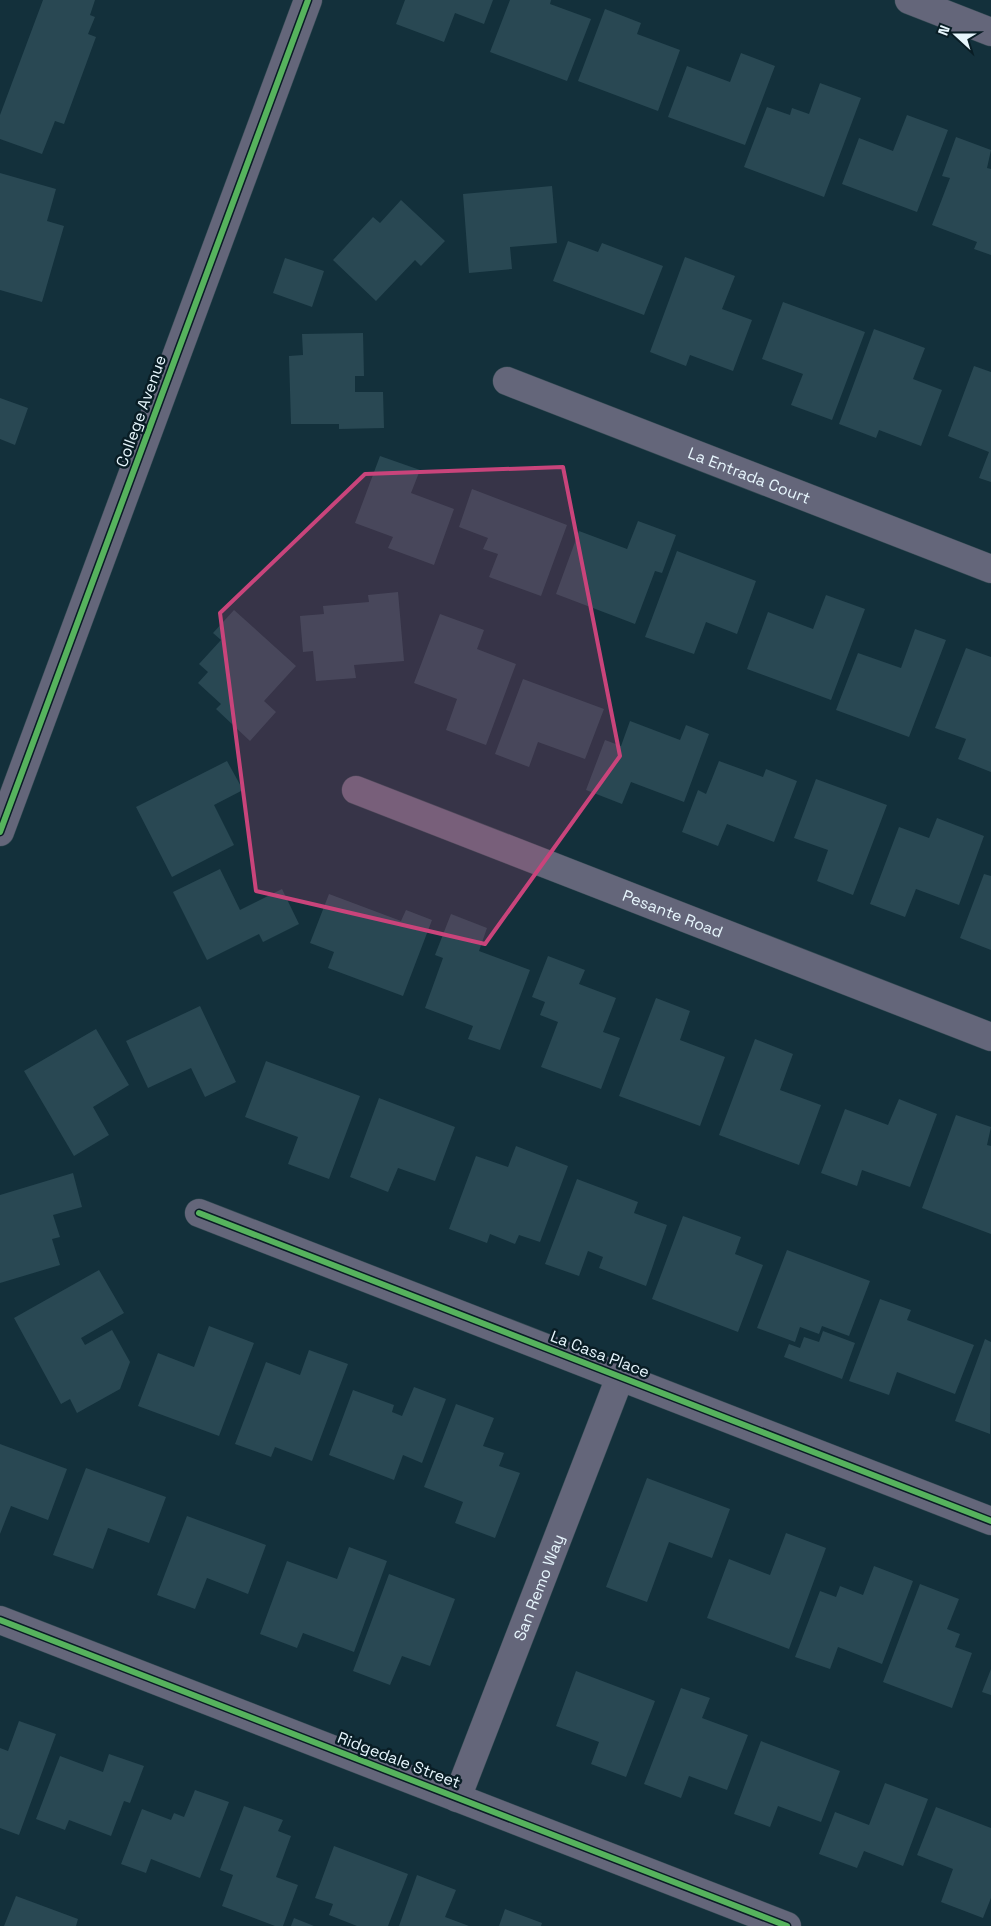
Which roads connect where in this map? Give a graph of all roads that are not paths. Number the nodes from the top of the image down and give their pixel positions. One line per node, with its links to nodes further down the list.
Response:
1 (308, 0): 7 (street, College Avenue)
2 (909, 0): 3 (street)
3 (991, 32)
4 (507, 381): 5 (street, La Entrada Court)
5 (991, 569)
6 (356, 790): 8 (street, Pesante Road)
7 (0, 832)
8 (991, 1037)
9 (199, 1213): 10 (street, La Casa Place)
10 (620, 1377): 11 (street, La Casa Place); 13 (street, San Remo Way)
11 (991, 1521)
12 (0, 1620): 13 (street, Ridgedale Street)
13 (457, 1798): 14 (street, Ridgedale Street)
14 (787, 1926)

